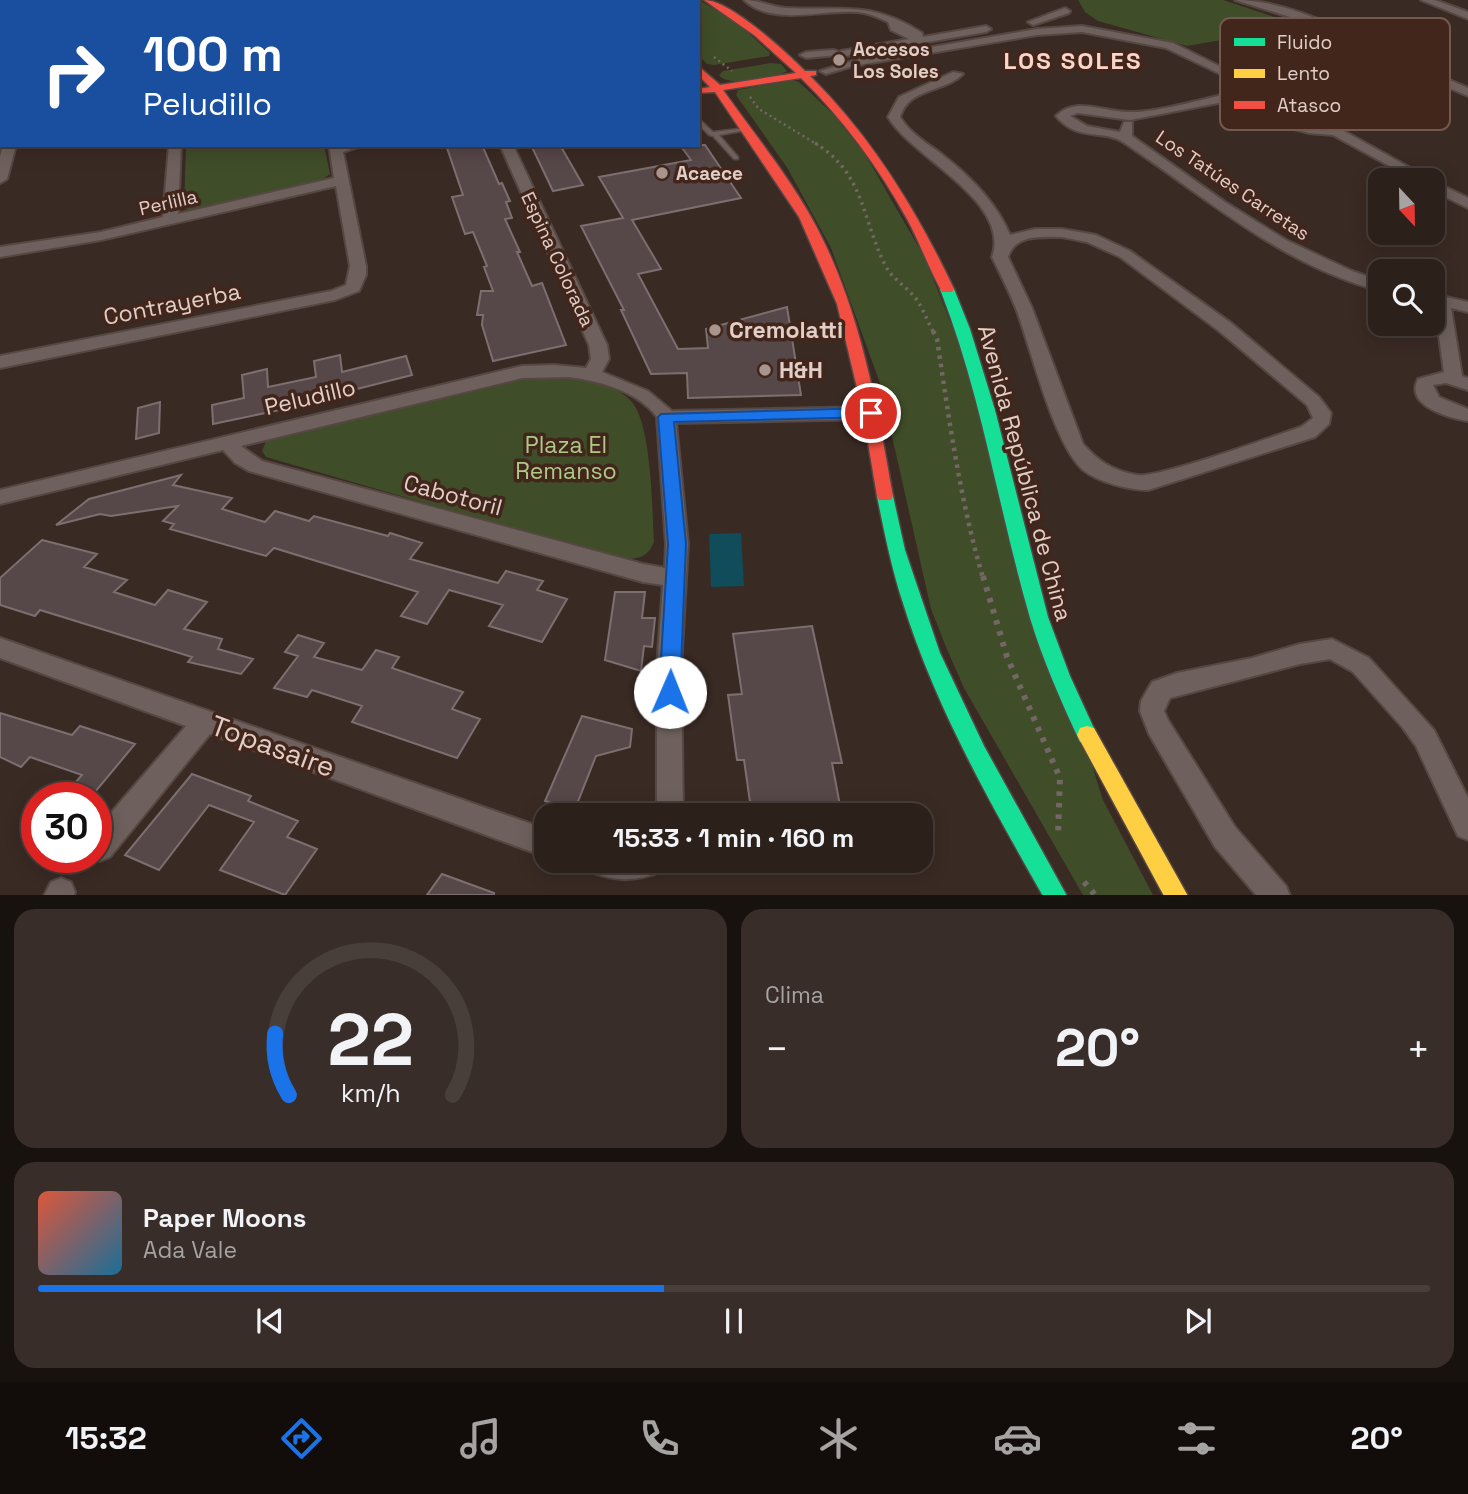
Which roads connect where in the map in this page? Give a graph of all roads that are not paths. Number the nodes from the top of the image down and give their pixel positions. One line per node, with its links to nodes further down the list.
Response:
1 (708, 0): 12 (main road, Avenida República de China)
2 (749, 0): 9 (street)
3 (1240, 0): 7 (street)
4 (1426, 0): 6 (street)
5 (1066, 5): 8 (street); 9 (street)
6 (1468, 16)
7 (1303, 18)
8 (1097, 30): 10 (street); 14 (street)
9 (917, 39): 10 (street); 11 (street)
10 (934, 51): 13 (street); 13 (street); 17 (street)
11 (806, 55): 12 (main road)
12 (777, 59): 19 (main road, Avenida República de China)
13 (951, 67): 42 (street)
14 (1220, 67)
15 (719, 68): 16 (main road)
16 (700, 71)
17 (827, 71): 19 (main road)
18 (700, 72): 21 (main road)
19 (803, 75): 21 (main road); 67 (main road, Avenida República de China)
20 (1450, 84): 23 (street)
21 (717, 89): 22 (main road); 27 (main road)
22 (700, 91)
23 (1468, 92)
24 (1220, 98): 25 (street)
25 (1130, 116): 31 (street, Los Tatúes Carretas); 31 (street)
26 (700, 122): 30 (lane)
27 (745, 129): 30 (lane); 54 (main road)
28 (1315, 130): 29 (street)
29 (1335, 131): 37 (street)
30 (715, 134): 36 (lane)
31 (1125, 137): 47 (street, Los Tatúes Carretas)
32 (9, 147): 38 (street)
33 (175, 147): 43 (street)
34 (336, 147): 39 (street)
35 (507, 147): 52 (street, Espina Colorada)
36 (736, 158)
37 (1403, 168)
38 (0, 179)
39 (343, 180): 43 (street, Perlilla); 51 (street, Contrayerba)
40 (1446, 192): 41 (street)
41 (1468, 204)
42 (991, 213): 44 (street); 45 (street)
43 (170, 221): 46 (street, Perlilla)
44 (1048, 233): 45 (street); 45 (street)
45 (1004, 247)
46 (0, 253)
47 (1368, 282)
48 (1445, 302): 49 (street)
49 (1468, 307)
50 (1445, 325): 53 (street)
51 (0, 362)
52 (592, 373): 56 (street, Peludillo); 57 (street, Peludillo)
53 (1461, 381): 55 (street)
54 (871, 413): 56 (street); 66 (main road)
55 (1468, 415)
56 (666, 417): 59 (street)
57 (226, 442): 58 (street, Peludillo); 59 (street, Cabotoril)
58 (0, 497)
59 (675, 578): 62 (street)
60 (0, 648): 61 (street, Topasaire)
61 (205, 722): 64 (street); 65 (street, Topasaire)
62 (670, 803)
63 (1468, 827): 68 (street)
64 (112, 833)
65 (534, 839)
66 (1056, 895)
67 (1177, 895)
68 (1276, 895)

